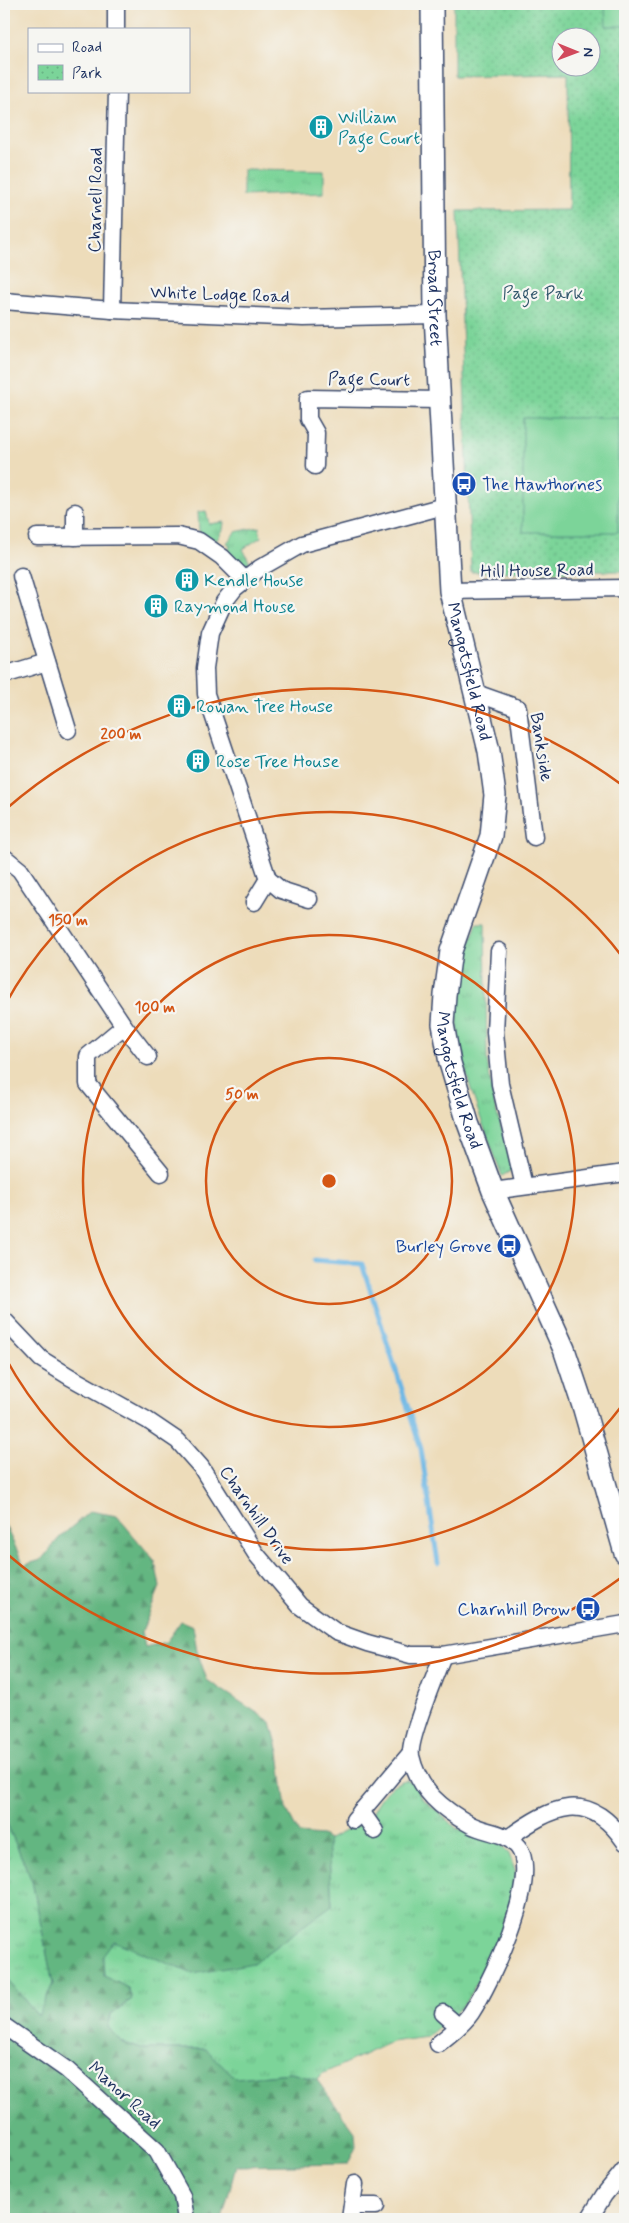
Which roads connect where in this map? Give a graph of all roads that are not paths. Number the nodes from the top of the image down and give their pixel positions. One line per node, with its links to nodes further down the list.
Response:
1 (116, 4): 3 (street)
2 (432, 4): 7 (main road, Broad Street)
3 (116, 28)
4 (117, 92): 6 (street, Charnell Road)
5 (4, 302): 6 (street, White Lodge Road)
6 (112, 310): 7 (street, White Lodge Road)
7 (435, 315): 8 (main road, Broad Street)
8 (439, 400): 9 (street, Page Court); 10 (main road, Broad Street)
9 (315, 466)
10 (444, 506): 15 (street); 17 (main road, Broad Street)
11 (74, 512): 13 (street)
12 (36, 537): 13 (street)
13 (75, 537): 15 (street)
14 (21, 576): 18 (street)
15 (245, 580): 24 (street)
16 (625, 588): 17 (street, Hill House Road)
17 (450, 591): 20 (main road, Mangotsfield Road)
18 (47, 662): 19 (street); 21 (street)
19 (4, 675)
20 (473, 692): 22 (street, Bankside); 33 (main road, Mangotsfield Road)
21 (68, 730)
22 (534, 836)
23 (4, 857): 28 (street)
24 (268, 879): 25 (street); 26 (street)
25 (309, 899)
26 (254, 902)
27 (499, 951): 32 (street, Mangotsfield Road)
28 (124, 1026): 29 (street); 30 (street)
29 (148, 1057)
30 (161, 1173)
31 (625, 1174): 32 (street)
32 (524, 1186): 33 (street)
33 (494, 1191): 35 (main road, Mangotsfield Road)
34 (4, 1320): 37 (street, Charnhill Drive)
35 (625, 1553)
36 (625, 1624): 37 (street, Charnhill Drive)
37 (443, 1655): 38 (street)
38 (410, 1754): 39 (street); 40 (street)
39 (375, 1831)
40 (508, 1838): 41 (street); 44 (street)
41 (625, 1842)
42 (443, 2013): 44 (street)
43 (4, 2026): 50 (street, Manor Road)
44 (458, 2026): 45 (street)
45 (438, 2044)
46 (625, 2169): 51 (street)
47 (355, 2184): 49 (street)
48 (376, 2206): 49 (street)
49 (351, 2213)
50 (186, 2219)
51 (589, 2219)

